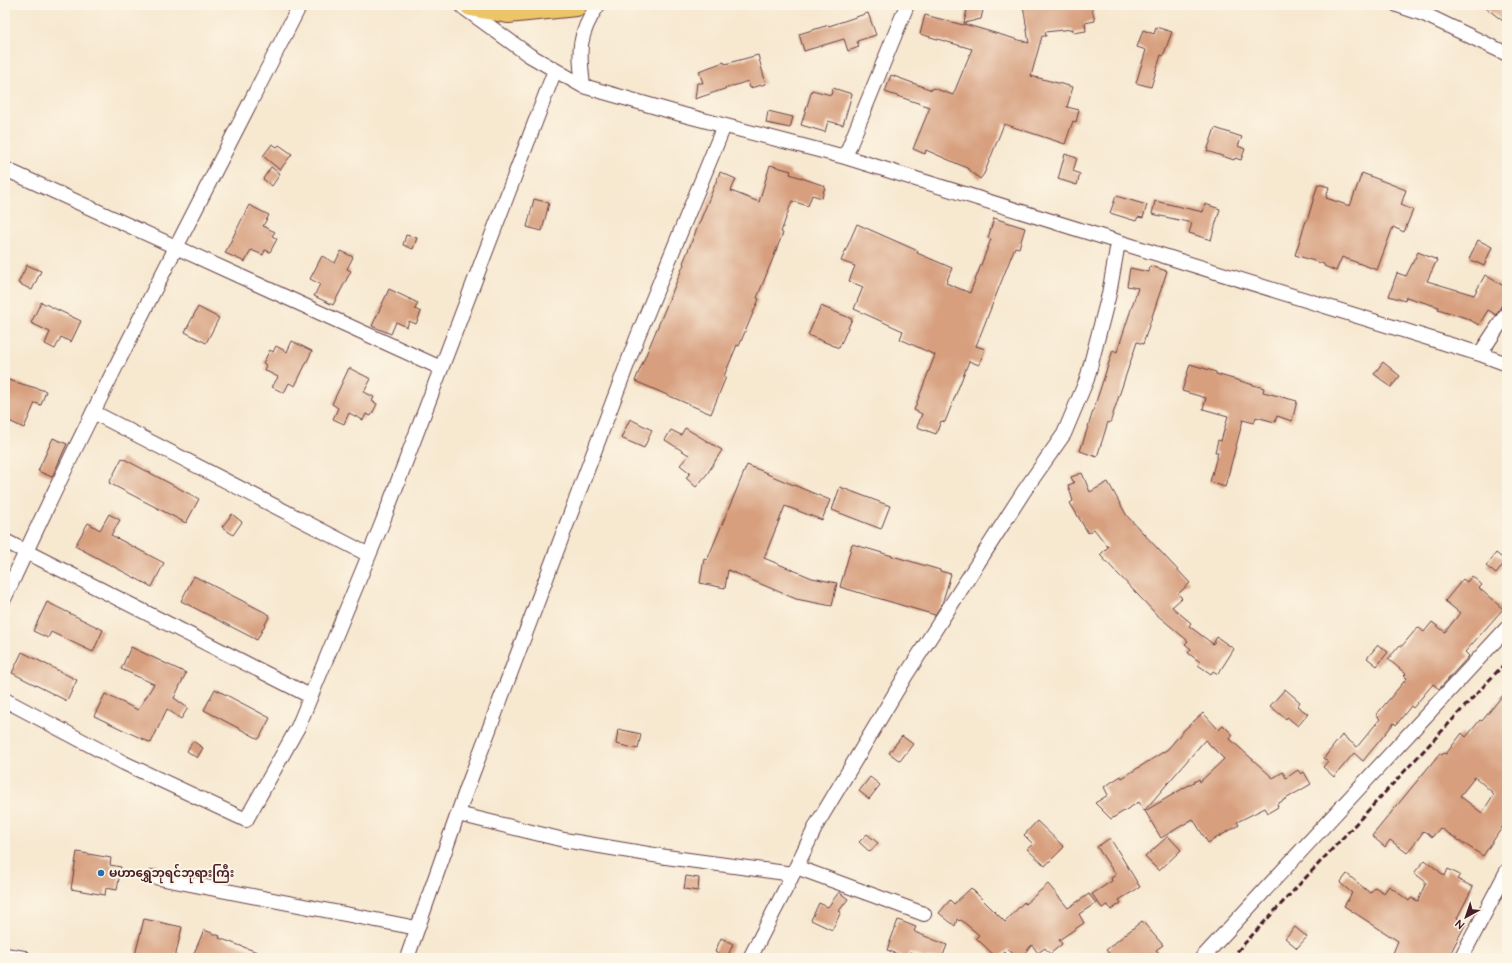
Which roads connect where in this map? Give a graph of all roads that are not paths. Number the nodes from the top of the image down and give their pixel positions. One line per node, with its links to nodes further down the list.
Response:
1 (300, 5): 15 (street)
2 (460, 5): 9 (street)
3 (471, 5): 4 (highway)
4 (576, 5)
5 (598, 5): 10 (street)
6 (907, 5): 12 (street)
7 (1397, 5): 8 (street)
8 (1507, 54)
9 (555, 70): 10 (street); 19 (street)
10 (583, 86): 11 (street)
11 (724, 126): 12 (street); 28 (street)
12 (845, 157): 14 (street)
13 (5, 169): 15 (street)
14 (1118, 243): 17 (street); 29 (street)
15 (177, 246): 19 (street); 20 (street)
16 (1507, 313): 17 (street)
17 (1480, 354): 18 (street)
18 (1507, 364)
19 (441, 368): 23 (street)
20 (93, 412): 22 (street); 23 (street)
21 (5, 541): 22 (street)
22 (26, 552): 24 (street); 26 (street)
23 (369, 555): 26 (street)
24 (5, 597)
25 (1507, 628): 38 (street)
26 (310, 696): 27 (street)
27 (5, 700)
28 (458, 814): 29 (street); 33 (street)
29 (795, 870): 32 (street); 37 (street)
30 (1507, 871): 39 (street)
31 (154, 877): 33 (street)
32 (924, 914)
33 (417, 928): 36 (street)
34 (5, 955): 35 (street)
35 (24, 958)
36 (406, 958)
37 (750, 958)
38 (1202, 958)
39 (1461, 958)

